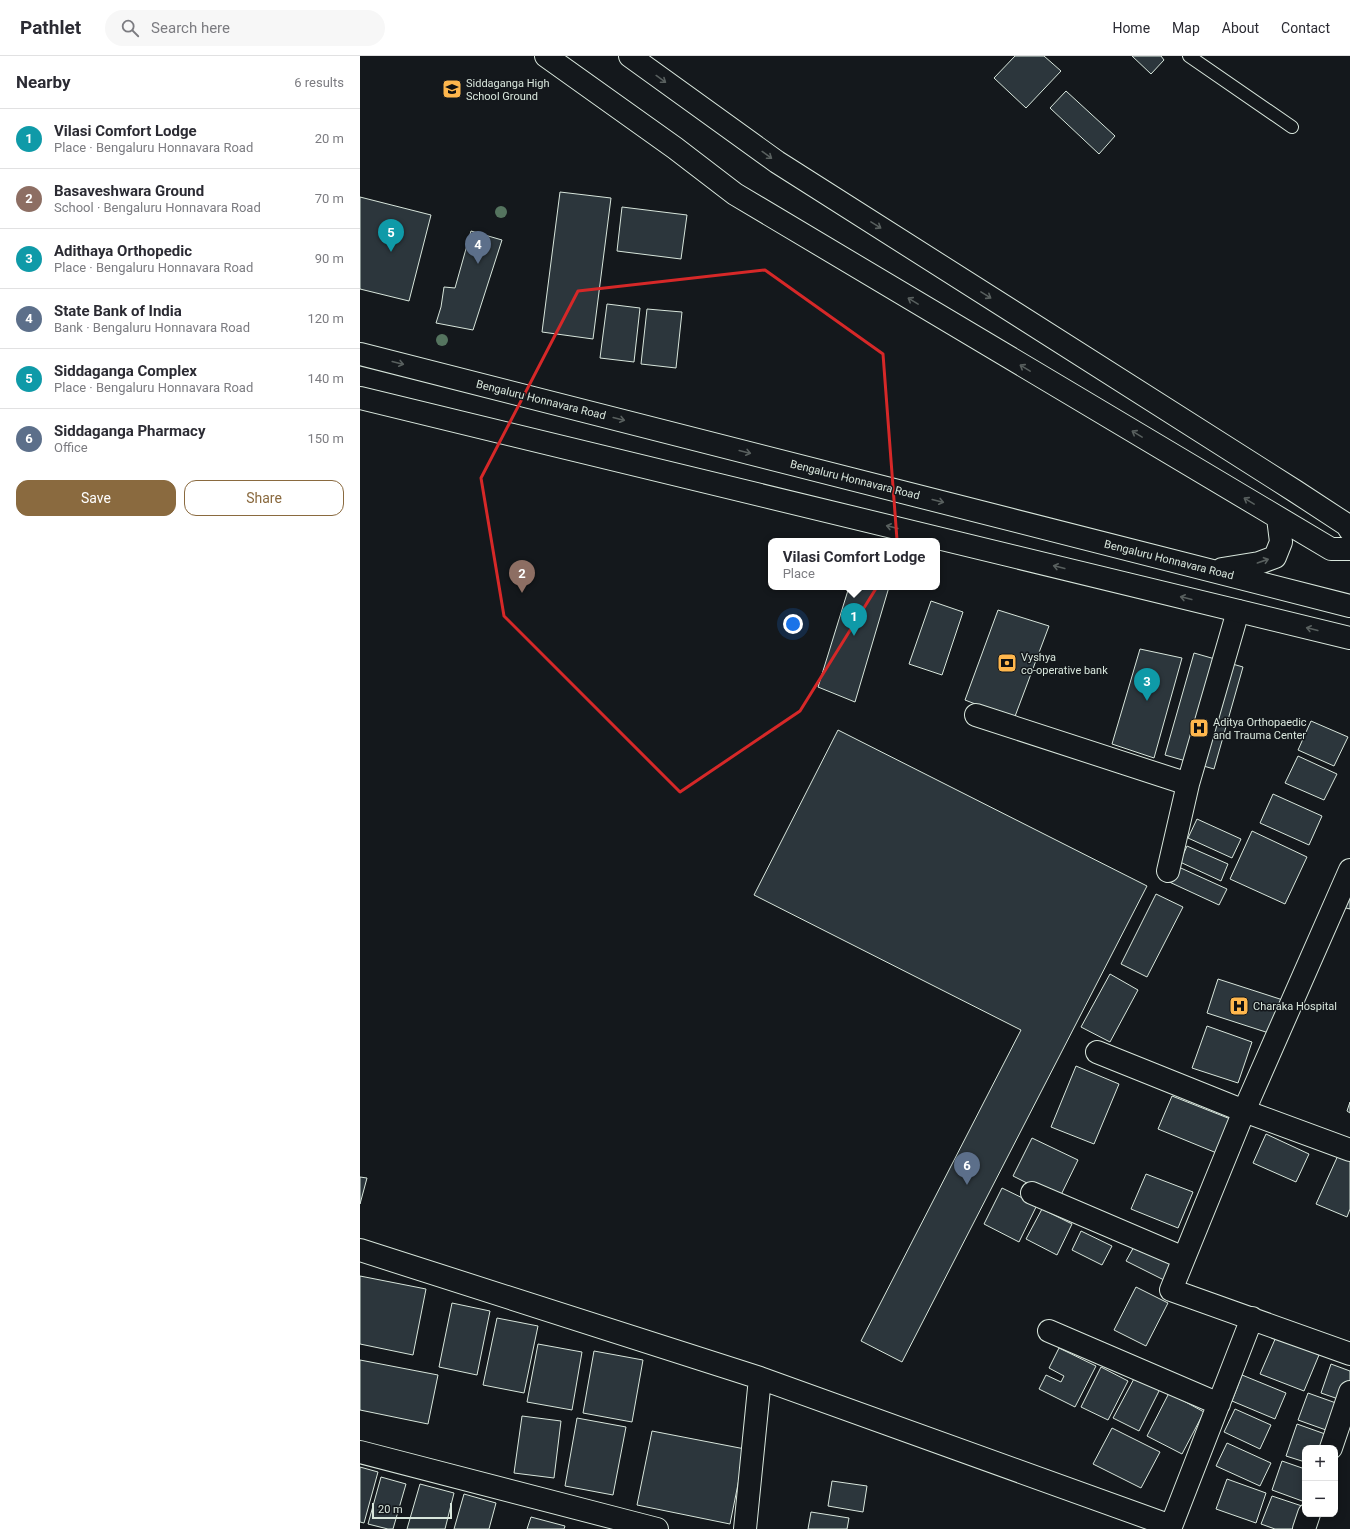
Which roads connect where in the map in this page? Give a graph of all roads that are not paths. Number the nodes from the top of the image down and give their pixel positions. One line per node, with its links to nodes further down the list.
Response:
1 (546, 56): 7 (main road, one-way to 1)
2 (630, 56): 8 (main road, one-way to 8)
3 (1189, 56): 4 (lane)
4 (1292, 127)
5 (360, 354): 12 (main road, Bengaluru Honnavara Road, one-way to 12)
6 (360, 398): 9 (main road, one-way to 6)
7 (1278, 518): 11 (main road); 12 (main road, one-way to 7)
8 (1350, 530)
9 (937, 538)
10 (940, 539): 14 (main road, one-way to 10)
11 (1350, 549)
12 (1211, 570): 13 (main road, Bengaluru Honnavara Road)
13 (1350, 606)
14 (1238, 611): 15 (main road, one-way to 14); 17 (main road)
15 (1350, 638)
16 (976, 715): 17 (main road)
17 (1188, 784): 19 (main road)
18 (1350, 870): 21 (main road)
19 (1168, 871)
20 (1097, 1052): 21 (main road)
21 (1244, 1111): 22 (main road); 25 (main road)
22 (1350, 1150)
23 (1032, 1193): 25 (main road)
24 (360, 1250): 29 (main road)
25 (1184, 1258): 26 (main road)
26 (1252, 1318): 28 (main road); 31 (main road)
27 (1050, 1331): 31 (main road)
28 (1350, 1354)
29 (760, 1378): 35 (main road); 37 (main road)
30 (1350, 1392): 32 (main road)
31 (1218, 1404): 35 (main road)
32 (1332, 1445)
33 (360, 1452): 36 (main road)
34 (1308, 1517): 38 (main road)
35 (1170, 1527)
36 (657, 1529)
37 (745, 1529)
38 (1304, 1529)

